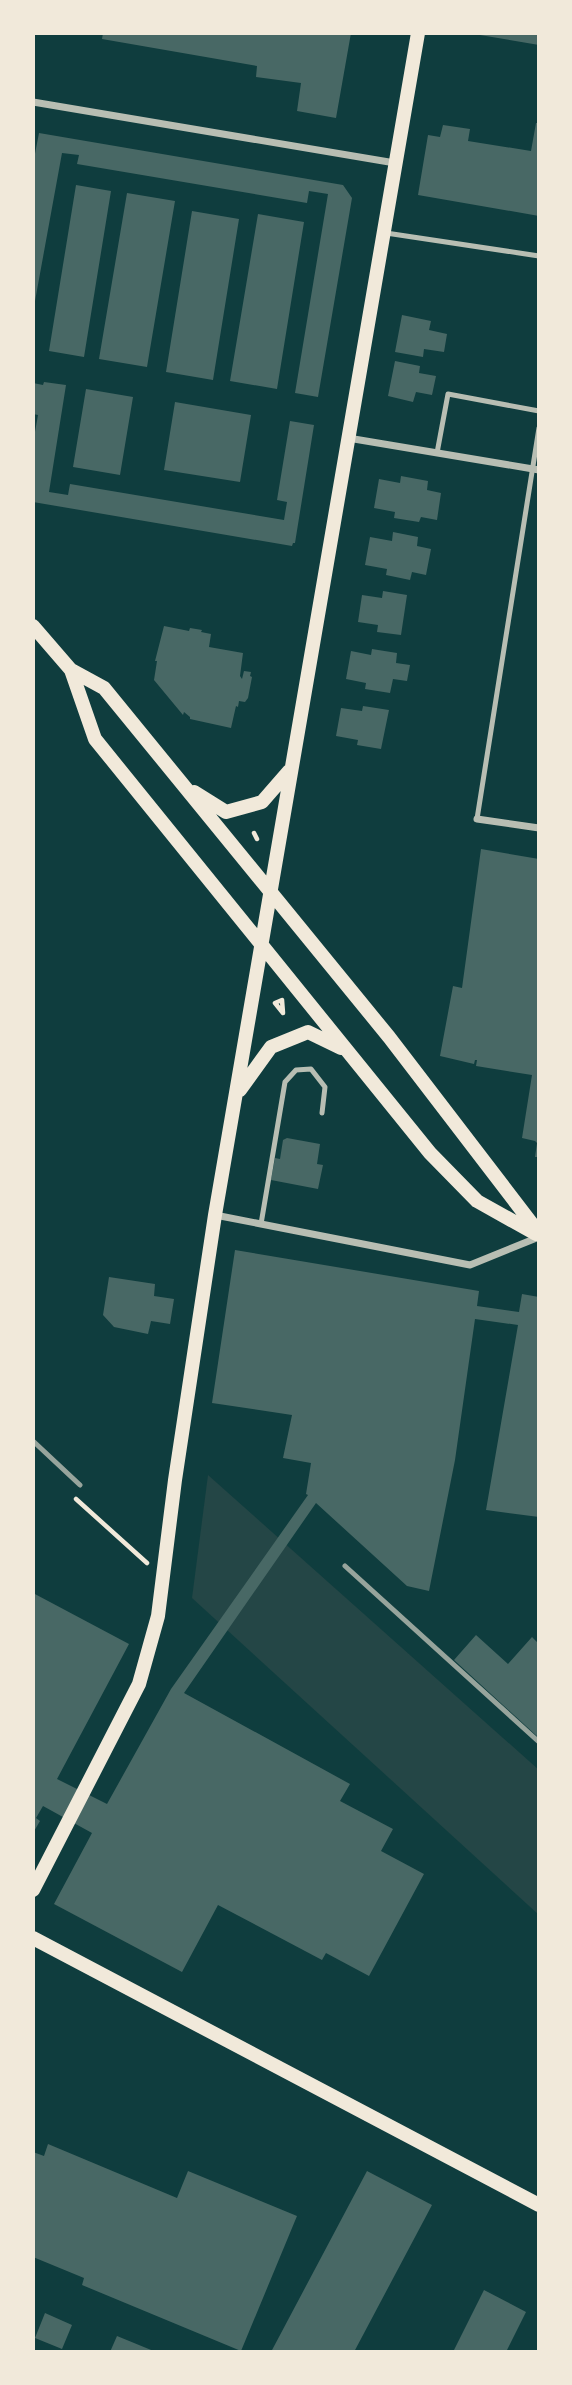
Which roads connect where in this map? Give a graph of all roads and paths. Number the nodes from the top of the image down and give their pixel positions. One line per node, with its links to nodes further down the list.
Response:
1 (418, 33): 3 (main road)
2 (33, 102): 3 (street)
3 (396, 163): 4 (main road)
4 (384, 232): 5 (lane); 8 (main road)
5 (539, 256)
6 (539, 411): 9 (lane)
7 (539, 428): 10 (lane)
8 (347, 438): 9 (street); 13 (main road)
9 (437, 453): 10 (street)
10 (535, 469): 15 (lane)
11 (33, 626): 12 (main road)
12 (71, 670): 14 (main road); 20 (main road)
13 (290, 769): 14 (main road); 19 (main road)
14 (183, 785): 19 (main road)
15 (477, 819): 16 (street)
16 (539, 828)
17 (254, 833): 18 (path)
18 (265, 838)
19 (270, 892): 20 (main road); 26 (main road)
20 (261, 945): 21 (main road); 22 (main road)
21 (345, 1049): 22 (main road); 26 (main road)
22 (237, 1094): 24 (main road)
23 (321, 1113): 25 (lane)
24 (215, 1215): 25 (street); 29 (main road)
25 (261, 1224): 26 (street)
26 (539, 1235)
27 (76, 1499): 28 (path)
28 (147, 1563)
29 (33, 1889)
30 (33, 1938): 31 (main road)
31 (539, 2205)

